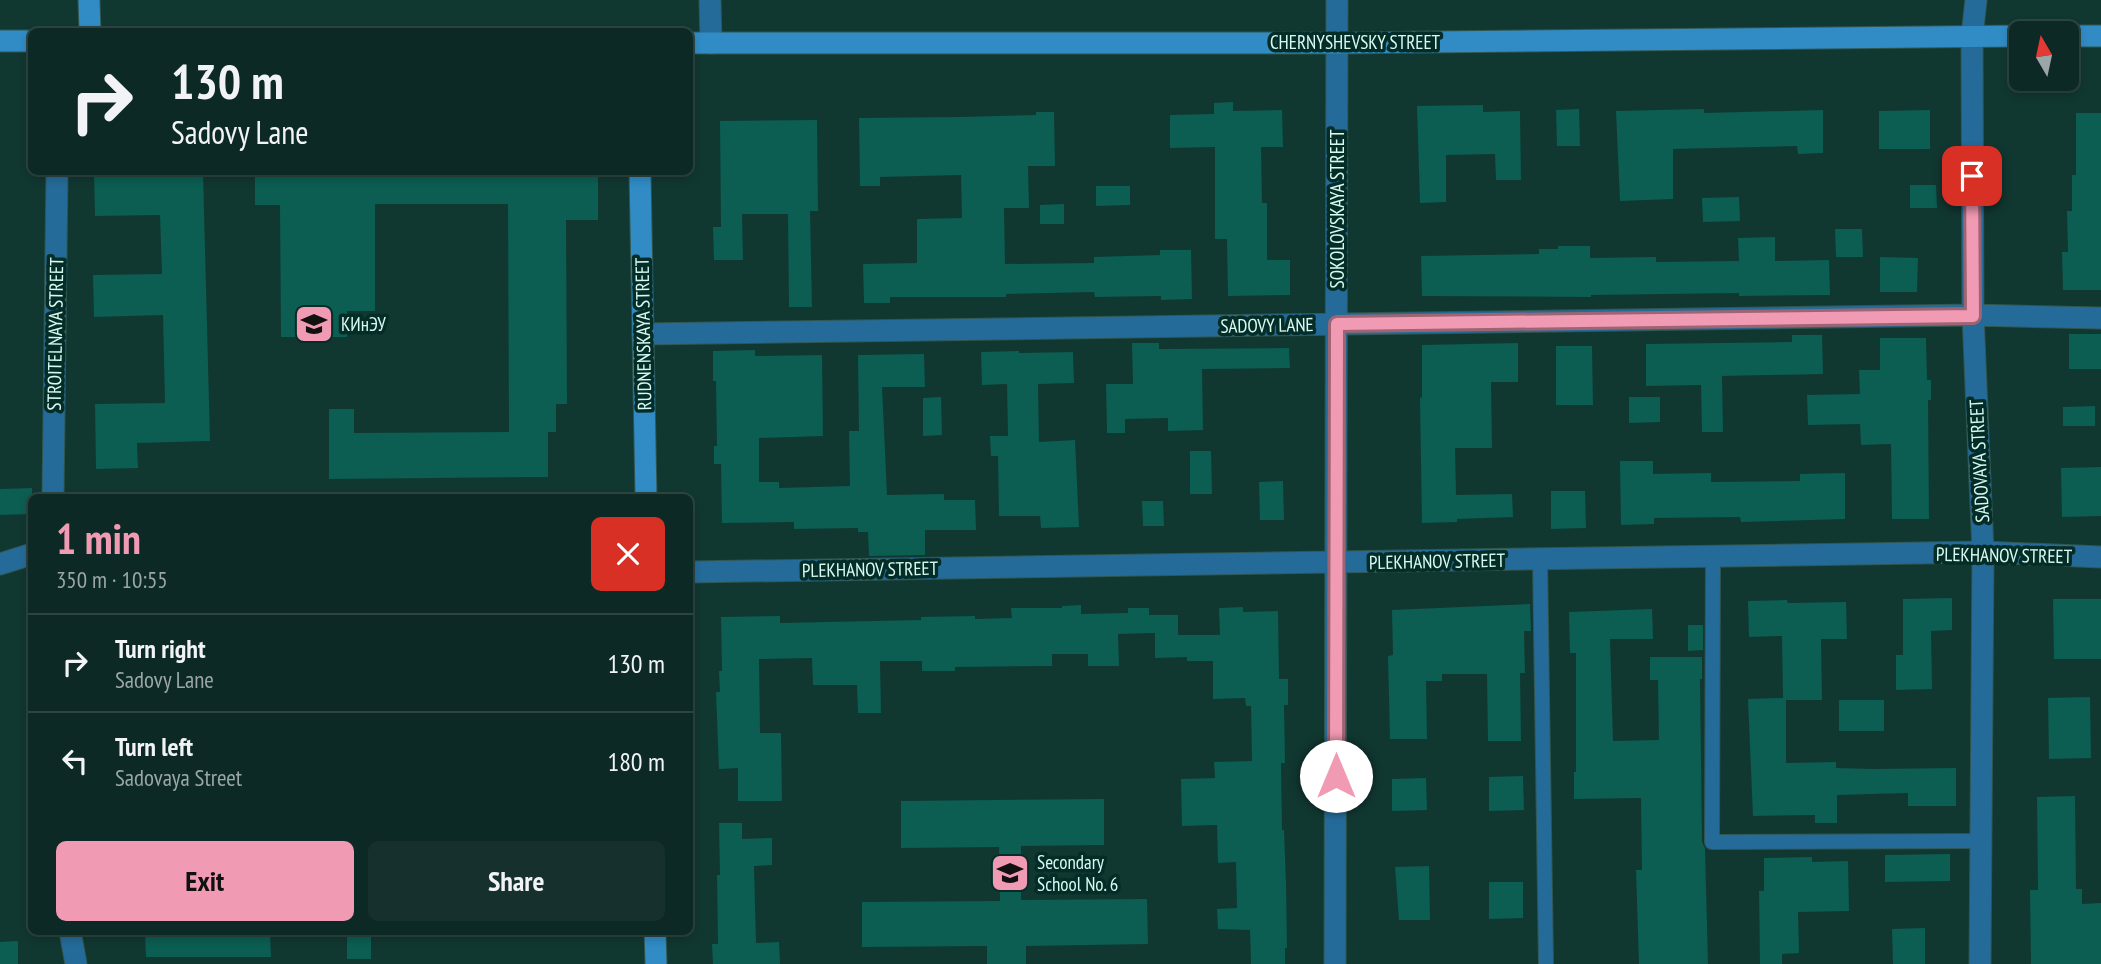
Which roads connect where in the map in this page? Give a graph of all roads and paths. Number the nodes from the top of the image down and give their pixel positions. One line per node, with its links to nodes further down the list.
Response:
1 (89, 0): 5 (street)
2 (710, 0): 12 (street)
3 (1337, 0): 13 (street, SOKOLOVSKAYA STREET)
4 (1976, 0): 6 (street, SADOVAYA STREET)
5 (90, 28)
6 (1972, 36): 7 (street, CHERNYSHEVSKY STREET); 13 (street, CHERNYSHEVSKY STREET); 16 (street, SADOVAYA STREET)
7 (2009, 36)
8 (2079, 36): 9 (street)
9 (2101, 36)
10 (0, 41): 11 (street)
11 (28, 41)
12 (700, 43): 13 (street, CHERNYSHEVSKY STREET)
13 (1338, 43): 18 (street, SOKOLOVSKAYA STREET)
14 (57, 175): 20 (street, STROITELNAYA STREET)
15 (640, 175): 19 (street, RUDNENSKAYA STREET)
16 (1973, 316): 17 (street, SADOVY LANE); 18 (street, SADOVY LANE); 22 (street, SADOVAYA STREET)
17 (2101, 318)
18 (1337, 324): 19 (street, SADOVY LANE); 27 (street, SOKOLOVSKAYA STREET)
19 (643, 334): 21 (street, RUDNENSKAYA STREET)
20 (53, 494)
21 (646, 494)
22 (1983, 552): 24 (street, PLEKHANOV STREET); 25 (street, PLEKHANOV STREET); 30 (street, SADOVAYA STREET)
23 (28, 555): 28 (street)
24 (1713, 556): 26 (street, PLEKHANOV STREET); 30 (lane)
25 (2101, 557)
26 (1540, 559): 27 (street, PLEKHANOV STREET); 36 (lane)
27 (1336, 562): 29 (street, PLEKHANOV STREET); 35 (street, SOKOLOVSKAYA STREET)
28 (0, 564)
29 (693, 572)
30 (1981, 841): 37 (street, SADOVAYA STREET)
31 (71, 935): 33 (street)
32 (655, 935): 34 (street)
33 (76, 964)
34 (656, 964)
35 (1335, 964)
36 (1546, 964)
37 (1980, 964)

